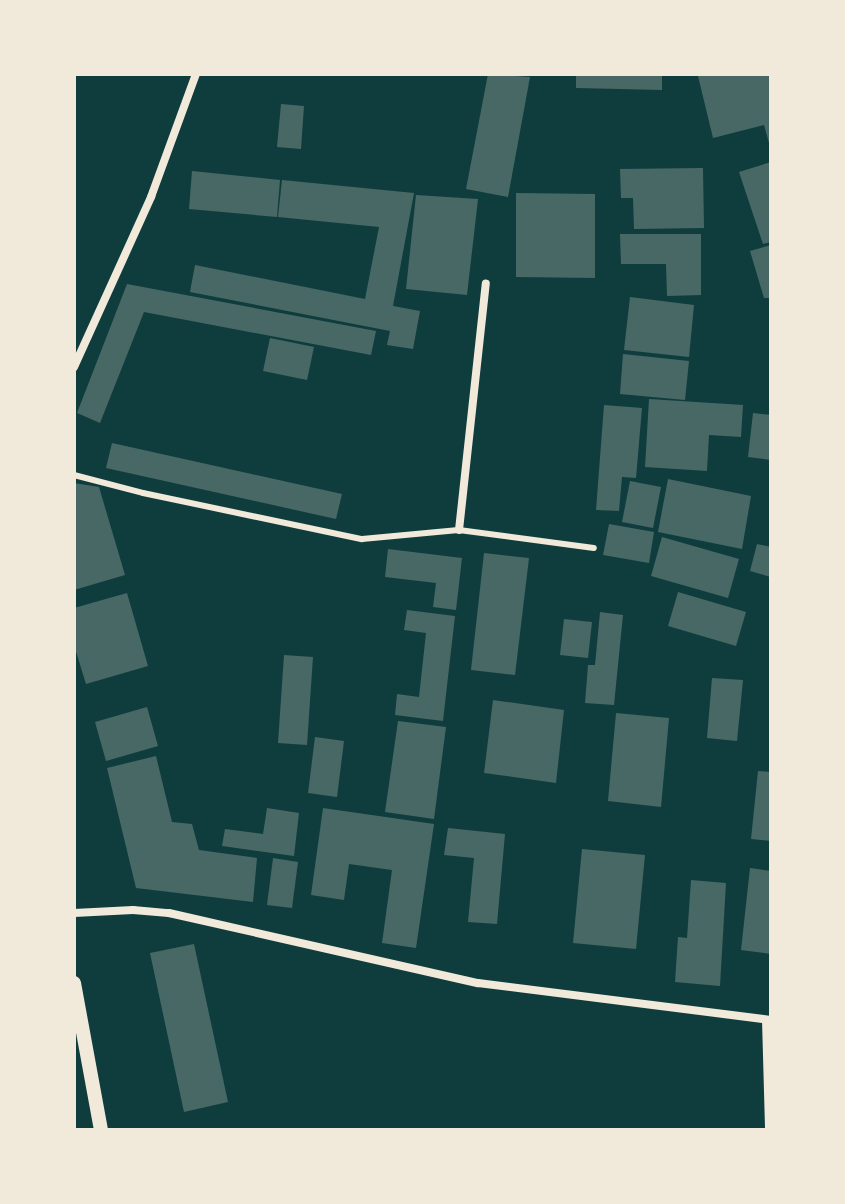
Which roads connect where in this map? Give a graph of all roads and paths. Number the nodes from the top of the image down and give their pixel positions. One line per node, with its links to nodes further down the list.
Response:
1 (196, 74): 3 (street)
2 (486, 283): 5 (street)
3 (74, 367)
4 (74, 475): 5 (lane)
5 (459, 530): 6 (lane)
6 (594, 548)
7 (74, 913): 9 (street)
8 (74, 983): 10 (street)
9 (769, 1020): 11 (street)
10 (101, 1130)
11 (769, 1130)

